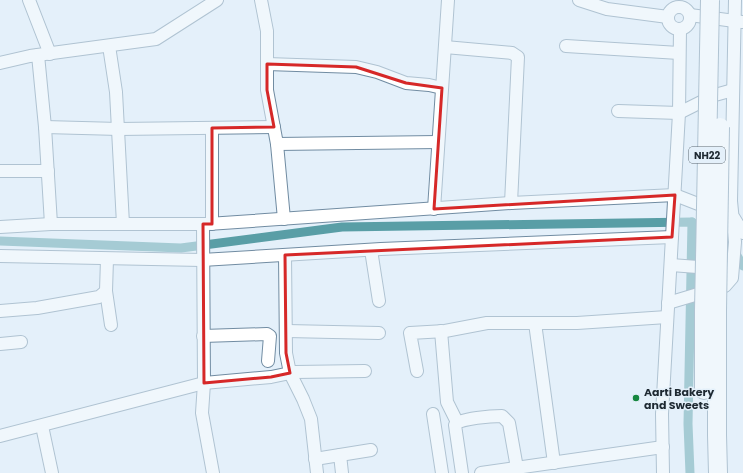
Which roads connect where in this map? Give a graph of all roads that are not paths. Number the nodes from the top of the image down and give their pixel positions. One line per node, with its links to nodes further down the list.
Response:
1 (28, 0): 18 (street)
2 (217, 0): 14 (street)
3 (261, 0): 20 (street)
4 (448, 0): 16 (street)
5 (579, 0): 11 (street)
6 (710, 0): 55 (highway, NH22, bridge)
7 (722, 0): 55 (highway, NH22, bridge)
8 (735, 0): 12 (street)
9 (679, 4): 10 (street); 11 (street)
10 (690, 15): 12 (street); 13 (street)
11 (668, 17): 13 (street)
12 (739, 22): 22 (street)
13 (680, 29): 17 (street)
14 (109, 46): 18 (street); 28 (street)
15 (566, 46): 17 (street)
16 (445, 47): 21 (street); 34 (street)
17 (679, 53): 24 (street)
18 (44, 54): 19 (street); 25 (street)
19 (0, 63)
20 (267, 64): 21 (street); 26 (street)
21 (442, 88): 29 (street)
22 (733, 90): 24 (street); 36 (street)
23 (618, 111): 24 (street)
24 (679, 113): 33 (street)
25 (45, 127): 28 (street); 32 (street)
26 (274, 127): 27 (street); 30 (street)
27 (212, 128): 28 (street); 40 (street)
28 (119, 129): 39 (street)
29 (438, 142): 30 (street); 35 (street)
30 (277, 144): 37 (street)
31 (0, 171): 32 (street)
32 (48, 171): 38 (street)
33 (674, 201): 34 (street); 36 (street); 43 (street)
34 (511, 203): 35 (street)
35 (434, 209): 37 (street)
36 (731, 217): 42 (street); 44 (street)
37 (284, 219): 40 (street)
38 (51, 224): 39 (street); 41 (street)
39 (123, 224): 40 (street)
40 (207, 224): 48 (street)
41 (0, 227)
42 (743, 233)
43 (673, 234): 45 (street); 50 (street)
44 (732, 248): 50 (street); 55 (street)
45 (371, 250): 46 (street); 52 (street)
46 (285, 255): 48 (street); 59 (street)
47 (0, 256): 49 (street)
48 (202, 258): 49 (street); 62 (street)
49 (107, 259): 51 (street)
50 (671, 265): 53 (street)
51 (106, 291): 54 (street); 58 (street)
52 (379, 301)
53 (674, 302): 55 (street); 56 (street)
54 (0, 311)
55 (707, 311): 88 (highway, NH22); 89 (highway, NH22)
56 (668, 317): 57 (street); 74 (street)
57 (535, 323): 60 (street); 78 (street)
58 (111, 325)
59 (287, 331): 61 (street); 68 (street)
60 (442, 331): 67 (street); 71 (street)
61 (379, 333)
62 (203, 336): 65 (street); 69 (street)
63 (21, 342): 64 (street)
64 (0, 344)
65 (268, 361)
66 (365, 371): 68 (street)
67 (417, 371)
68 (290, 373): 69 (street); 77 (street)
69 (204, 383): 72 (street); 81 (street)
70 (433, 414): 84 (street)
71 (457, 422): 79 (street); 85 (street)
72 (42, 426): 73 (street); 80 (street)
73 (0, 436)
74 (663, 447): 78 (street); 87 (street)
75 (371, 450): 76 (street)
76 (340, 454): 77 (street); 83 (street)
77 (315, 459): 82 (street)
78 (554, 463): 79 (street)
79 (517, 468): 86 (street)
80 (52, 473)
81 (213, 473)
82 (317, 473)
83 (342, 473)
84 (442, 473)
85 (462, 473)
86 (480, 473)
87 (663, 473)
88 (706, 473)
89 (718, 473)

